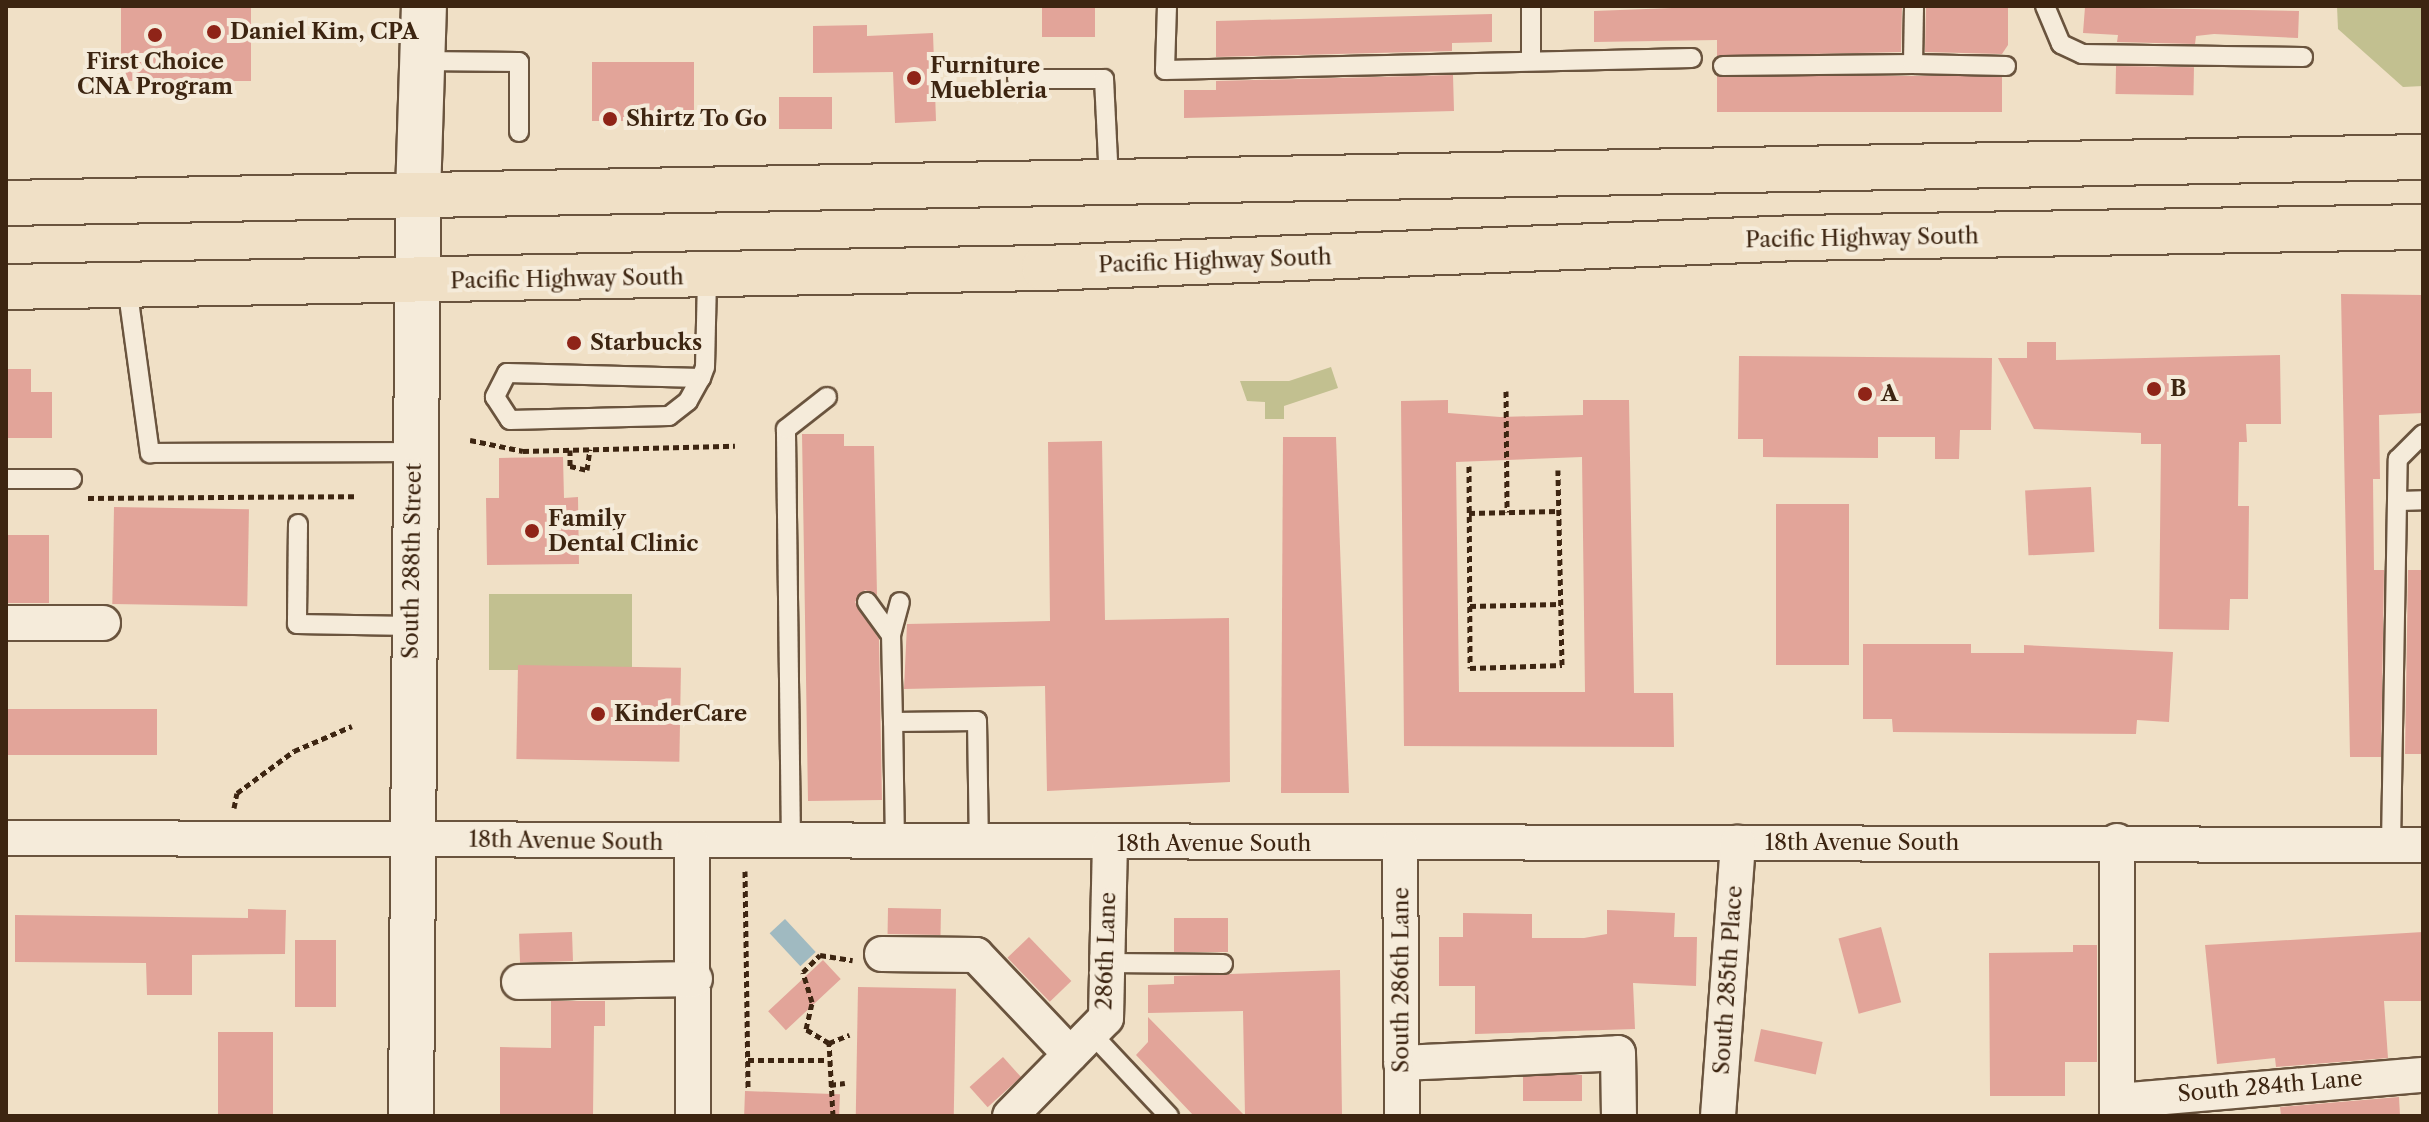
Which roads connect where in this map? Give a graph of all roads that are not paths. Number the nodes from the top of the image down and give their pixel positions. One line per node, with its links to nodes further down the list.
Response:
1 (424, 6): 8 (main road, South 288th Street)
2 (1167, 6): 9 (lane)
3 (1531, 6): 9 (lane)
4 (1914, 6): 10 (lane)
5 (2045, 6): 6 (lane)
6 (2303, 57)
7 (1692, 58): 9 (lane)
8 (420, 61): 14 (lane); 17 (main road, South 288th Street)
9 (1531, 61)
10 (1913, 64): 11 (lane); 12 (lane)
11 (1723, 66)
12 (2006, 66)
13 (1017, 79): 16 (lane)
14 (519, 132)
15 (2423, 157): 16 (main road)
16 (1109, 182): 17 (main road)
17 (418, 195): 18 (main road); 21 (main road, South 288th Street)
18 (6, 203)
19 (2423, 227): 20 (main road, Pacific Highway South)
20 (707, 276): 21 (main road, Pacific Highway South); 24 (lane)
21 (415, 282): 22 (main road, Pacific Highway South); 27 (main road, South 288th Street)
22 (127, 286): 23 (main road, Pacific Highway South); 27 (lane)
23 (6, 287)
24 (701, 378): 24 (lane)
25 (827, 397): 44 (lane)
26 (2423, 434): 31 (lane)
27 (413, 452): 37 (main road, South 288th Street)
28 (6, 479): 29 (lane)
29 (72, 479)
30 (2423, 500): 31 (lane)
31 (2400, 501): 50 (lane)
32 (298, 524): 37 (lane)
33 (867, 602): 38 (lane)
34 (900, 602): 38 (lane)
35 (6, 623): 36 (street)
36 (103, 623)
37 (411, 626): 41 (main road, South 288th Street)
38 (891, 635): 39 (lane)
39 (893, 722): 45 (lane); 47 (lane)
40 (6, 838): 41 (street, 18th Avenue South)
41 (409, 838): 43 (street, 18th Avenue South); 60 (main road, South 288th Street)
42 (2117, 841): 46 (street, 18th Avenue South); 50 (street, 18th Avenue South); 59 (street, South 284th Lane)
43 (692, 843): 44 (street, 18th Avenue South); 54 (street)
44 (791, 843): 47 (street, 18th Avenue South)
45 (979, 843): 47 (street, 18th Avenue South); 48 (street, 18th Avenue South)
46 (1738, 843): 49 (street, 18th Avenue South); 66 (street, South 285th Place)
47 (895, 844)
48 (1110, 844): 49 (street, 18th Avenue South); 52 (street, 286th Lane)
49 (1400, 844): 57 (street, South 286th Lane)
50 (2407, 844)
51 (882, 954): 56 (street)
52 (1107, 963): 53 (lane); 56 (street, 286th Lane)
53 (1223, 964)
54 (695, 979): 55 (street); 61 (street)
55 (519, 982)
56 (1081, 1044): 62 (street, 286th Lane); 63 (lane)
57 (1401, 1063): 64 (street, South 286th Lane); 65 (street)
58 (2423, 1075): 59 (street, South 284th Lane)
59 (2117, 1108)
60 (411, 1116)
61 (693, 1116)
62 (1010, 1116)
63 (1169, 1116)
64 (1402, 1116)
65 (1619, 1116)
66 (1718, 1116)

